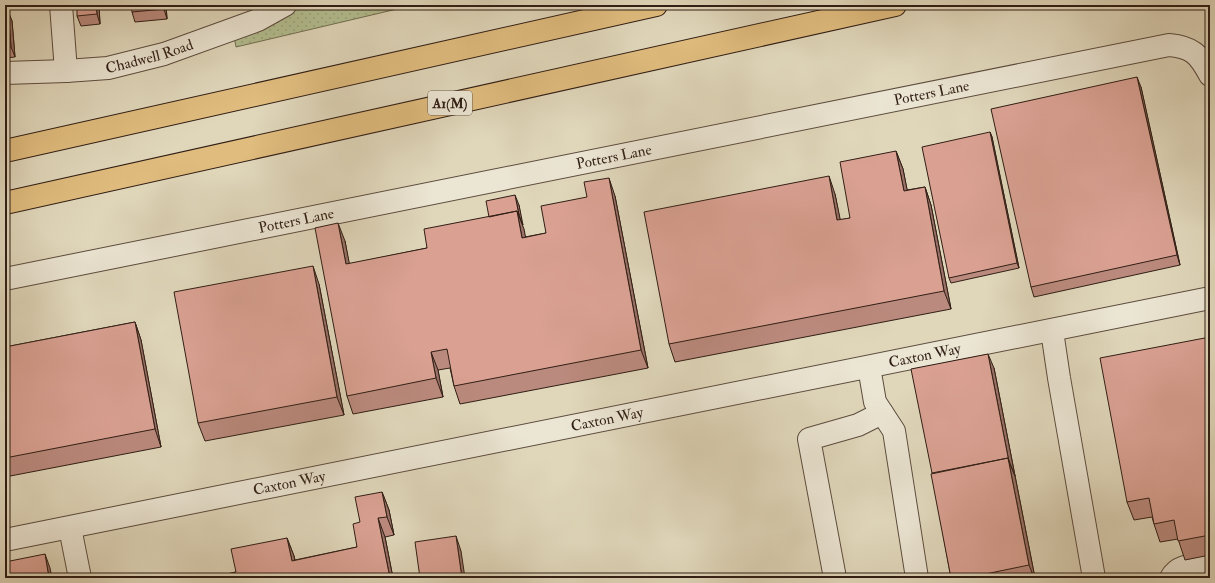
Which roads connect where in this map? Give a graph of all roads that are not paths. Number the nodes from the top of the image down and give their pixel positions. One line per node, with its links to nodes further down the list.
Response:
1 (61, 5): 6 (street)
2 (285, 5): 6 (street, Chadwell Road)
3 (656, 5): 9 (highway)
4 (895, 5): 10 (highway, A1(M))
5 (1203, 50): 8 (street, Potters Lane); 11 (street, Potters Lane)
6 (66, 71): 7 (street, Chadwell Road)
7 (5, 73)
8 (1210, 75)
9 (5, 151)
10 (5, 203)
11 (5, 279)
12 (1210, 298): 13 (street, Caxton Way)
13 (1052, 331): 14 (street, Caxton Way); 22 (street)
14 (869, 367): 15 (street); 16 (street, Caxton Way)
15 (882, 413): 20 (street); 21 (street)
16 (70, 528): 17 (street, Caxton Way); 19 (street)
17 (5, 540)
18 (1210, 563): 23 (street)
19 (80, 578)
20 (834, 578)
21 (917, 578)
22 (1094, 578)
23 (1171, 578)

